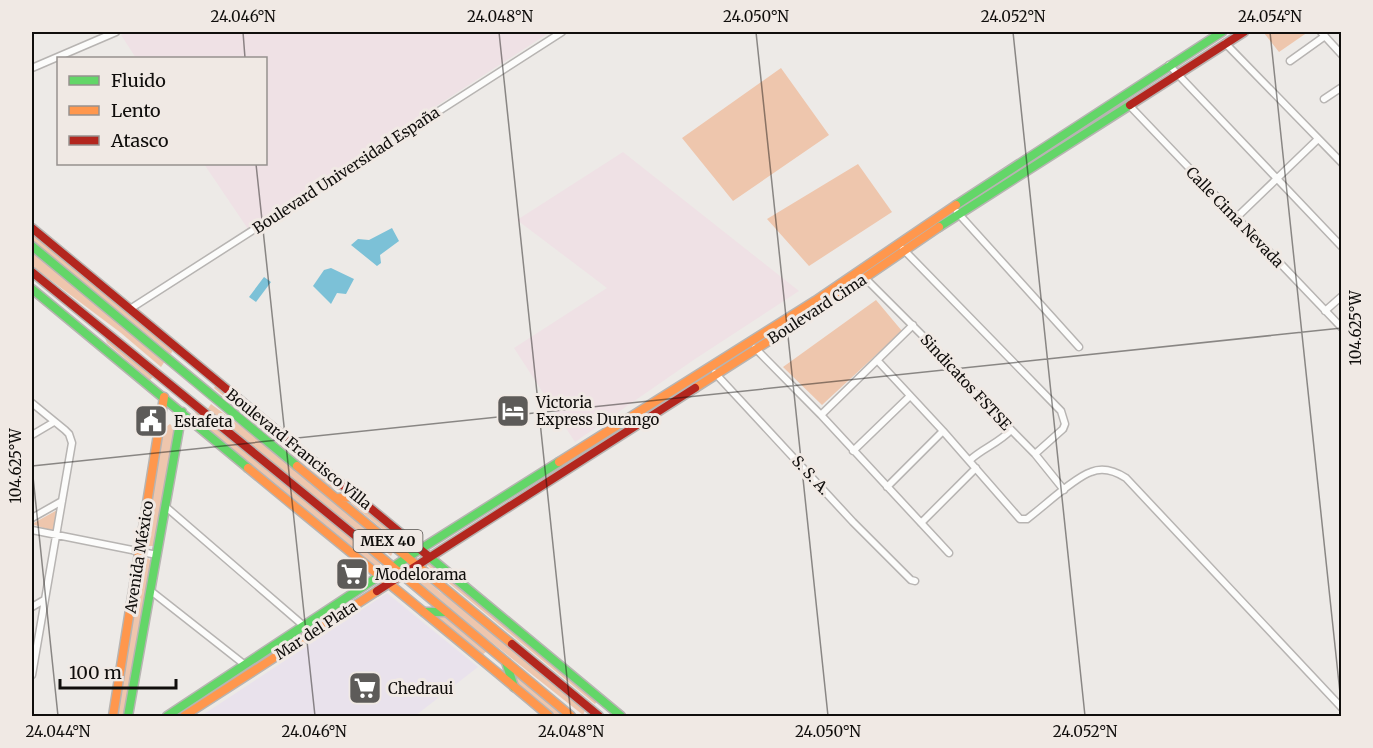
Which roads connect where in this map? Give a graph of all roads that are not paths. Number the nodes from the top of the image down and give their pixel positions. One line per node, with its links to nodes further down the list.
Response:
1 (116, 32): 9 (street)
2 (562, 32): 32 (street, Boulevard Universidad España)
3 (1222, 32): 11 (main road, Boulevard Cima)
4 (1244, 32): 6 (main road, Boulevard Cima)
5 (1323, 34): 7 (street); 10 (street)
6 (1225, 44): 13 (main road, Boulevard Cima); 17 (street)
7 (1341, 55)
8 (57, 57): 12 (street)
9 (58, 57)
10 (1290, 61)
11 (1169, 65): 13 (street); 19 (main road, Boulevard Cima)
12 (32, 68)
13 (1177, 74): 16 (main road, Boulevard Cima); 21 (street)
14 (1341, 87): 15 (street)
15 (1324, 99)
16 (1129, 105): 20 (main road, Boulevard Cima); 23 (street, Calle Cima Nevada)
17 (1318, 139): 18 (street); 21 (street)
18 (1341, 163)
19 (1007, 170): 20 (main road); 22 (main road, Boulevard Cima)
20 (1013, 179): 22 (main road, Boulevard Cima)
21 (1276, 179): 23 (street); 27 (street)
22 (956, 210): 26 (main road, Boulevard Cima); 37 (street)
23 (1236, 218): 33 (street, Calle Cima Nevada)
24 (32, 228): 32 (main road, Boulevard Francisco Villa)
25 (32, 246): 58 (main road, Boulevard Francisco Villa / MEX 40)
26 (902, 247): 29 (main road, Boulevard Cima); 36 (main road, Boulevard Cima); 52 (street)
27 (1341, 247)
28 (32, 272): 72 (main road, Boulevard Francisco Villa / MEX 40)
29 (865, 278): 34 (street, Sindicatos FSTSE); 38 (main road, Boulevard Cima)
30 (32, 289): 43 (main road)
31 (1341, 296): 33 (street)
32 (130, 309): 57 (main road, Boulevard Francisco Villa)
33 (1325, 311): 35 (street, Calle Cima Nevada)
34 (912, 325): 39 (street); 48 (street, Sindicatos FSTSE)
35 (1341, 328)
36 (748, 341): 38 (street); 40 (main road, Boulevard Cima)
37 (1079, 347)
38 (755, 348): 41 (main road, Boulevard Cima); 46 (street)
39 (877, 360): 42 (street); 46 (street)
40 (708, 366): 41 (street, S. S. A.); 65 (main road, Boulevard Cima)
41 (716, 374): 70 (main road, Boulevard Cima); 75 (street, S. S. A.)
42 (910, 396): 49 (street); 51 (street)
43 (164, 397): 45 (main road); 66 (main road, Avenida México)
44 (32, 403): 47 (street)
45 (182, 412): 60 (main road, Avenida México); 73 (main road)
46 (821, 415): 51 (street)
47 (54, 422): 50 (street); 59 (street)
48 (1011, 430): 52 (street, Sindicatos FSTSE); 53 (street)
49 (943, 431): 53 (street); 55 (street)
50 (32, 435)
51 (853, 451): 55 (street)
52 (1035, 454): 56 (street, Sindicatos FSTSE)
53 (969, 460): 54 (street)
54 (976, 468): 56 (street); 62 (street)
55 (887, 487): 62 (street)
56 (1064, 490): 88 (street)
57 (356, 496): 58 (main road); 65 (main road, Boulevard Francisco Villa)
58 (336, 498): 69 (main road, Boulevard Francisco Villa / MEX 40)
59 (62, 501): 61 (street); 64 (street)
60 (166, 507): 68 (main road, Avenida México); 82 (street)
61 (32, 518)
62 (921, 523): 67 (street)
63 (32, 530): 64 (street)
64 (56, 535): 66 (street); 78 (street)
65 (420, 550): 69 (main road, Boulevard Cima); 70 (main road, Boulevard Francisco Villa)
66 (141, 551): 68 (street); 90 (main road, Avenida México)
67 (949, 553)
68 (157, 555): 77 (main road, Avenida México)
69 (408, 557): 71 (main road, Boulevard Francisco Villa / MEX 40); 72 (main road, Boulevard Cima)
70 (430, 557): 71 (main road, Boulevard Cima); 89 (main road, Boulevard Francisco Villa)
71 (417, 565): 74 (main road, Boulevard Cima); 96 (main road, Boulevard Francisco Villa / MEX 40)
72 (392, 568): 73 (main road, Boulevard Cima); 74 (main road, Boulevard Francisco Villa / MEX 40)
73 (380, 576): 76 (main road); 82 (main road, Boulevard Cima)
74 (401, 576): 76 (main road, Boulevard Cima); 81 (main road, Boulevard Francisco Villa / MEX 40)
75 (915, 581)
76 (388, 584): 80 (main road); 83 (main road, Mar del Plata)
77 (151, 591): 85 (street); 91 (main road, Avenida México)
78 (44, 600): 79 (street); 86 (street)
79 (32, 607)
80 (424, 612): 81 (main road); 87 (main road)
81 (445, 612): 84 (main road, Boulevard Francisco Villa / MEX 40)
82 (305, 626): 83 (street); 85 (main road, Boulevard Cima)
83 (312, 633): 93 (main road, Mar del Plata)
84 (506, 662): 87 (main road); 95 (main road, Boulevard Francisco Villa / MEX 40)
85 (245, 665): 92 (main road, Boulevard Cima)
86 (32, 675)
87 (514, 687): 94 (main road)
88 (1341, 708)
89 (615, 715)
90 (112, 717)
91 (128, 717)
92 (167, 717)
93 (184, 717)
94 (549, 717)
95 (571, 717)
96 (599, 717)

